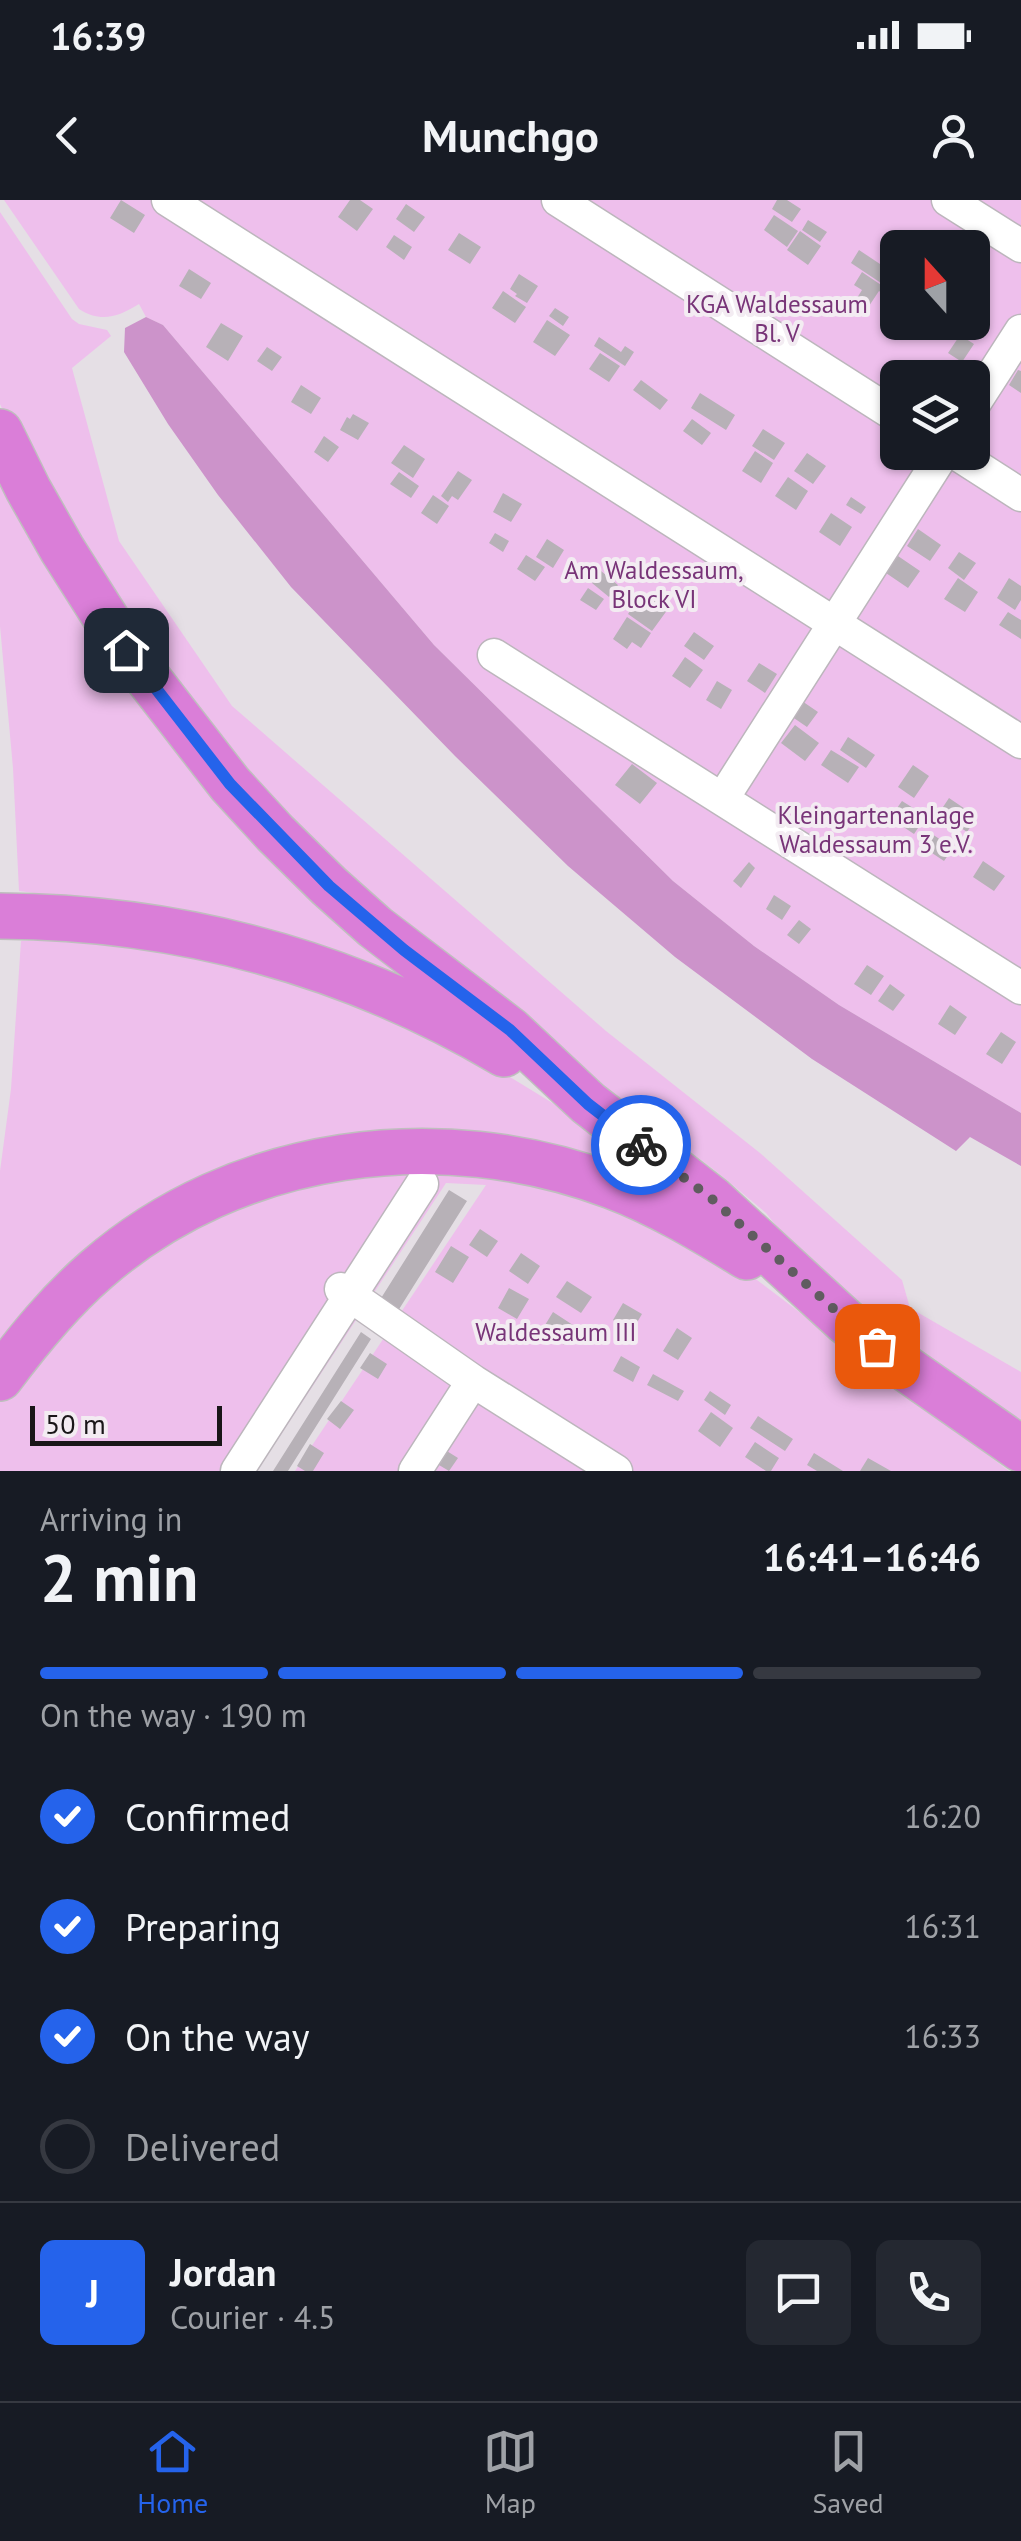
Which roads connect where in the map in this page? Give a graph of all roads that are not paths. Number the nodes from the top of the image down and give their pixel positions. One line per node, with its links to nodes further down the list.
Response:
1 (168, 200): 12 (lane)
2 (558, 200): 7 (lane)
3 (948, 200): 4 (lane)
4 (1021, 246)
5 (1021, 331): 6 (lane)
6 (990, 379)
7 (880, 405)
8 (0, 432): 18 (highway)
9 (932, 470): 12 (lane)
10 (982, 470): 11 (lane)
11 (1021, 495)
12 (834, 622): 14 (lane); 15 (lane)
13 (494, 655): 15 (lane)
14 (1021, 742)
15 (723, 798): 17 (lane)
16 (0, 916): 18 (highway)
17 (1021, 988)
18 (588, 1104): 21 (highway)
19 (422, 1184): 20 (lane)
20 (346, 1293): 23 (lane); 25 (lane)
21 (846, 1320): 22 (highway); 24 (highway)
22 (0, 1378)
23 (473, 1381): 26 (lane); 27 (lane)
24 (1021, 1449)
25 (237, 1471)
26 (416, 1471)
27 (616, 1471)

